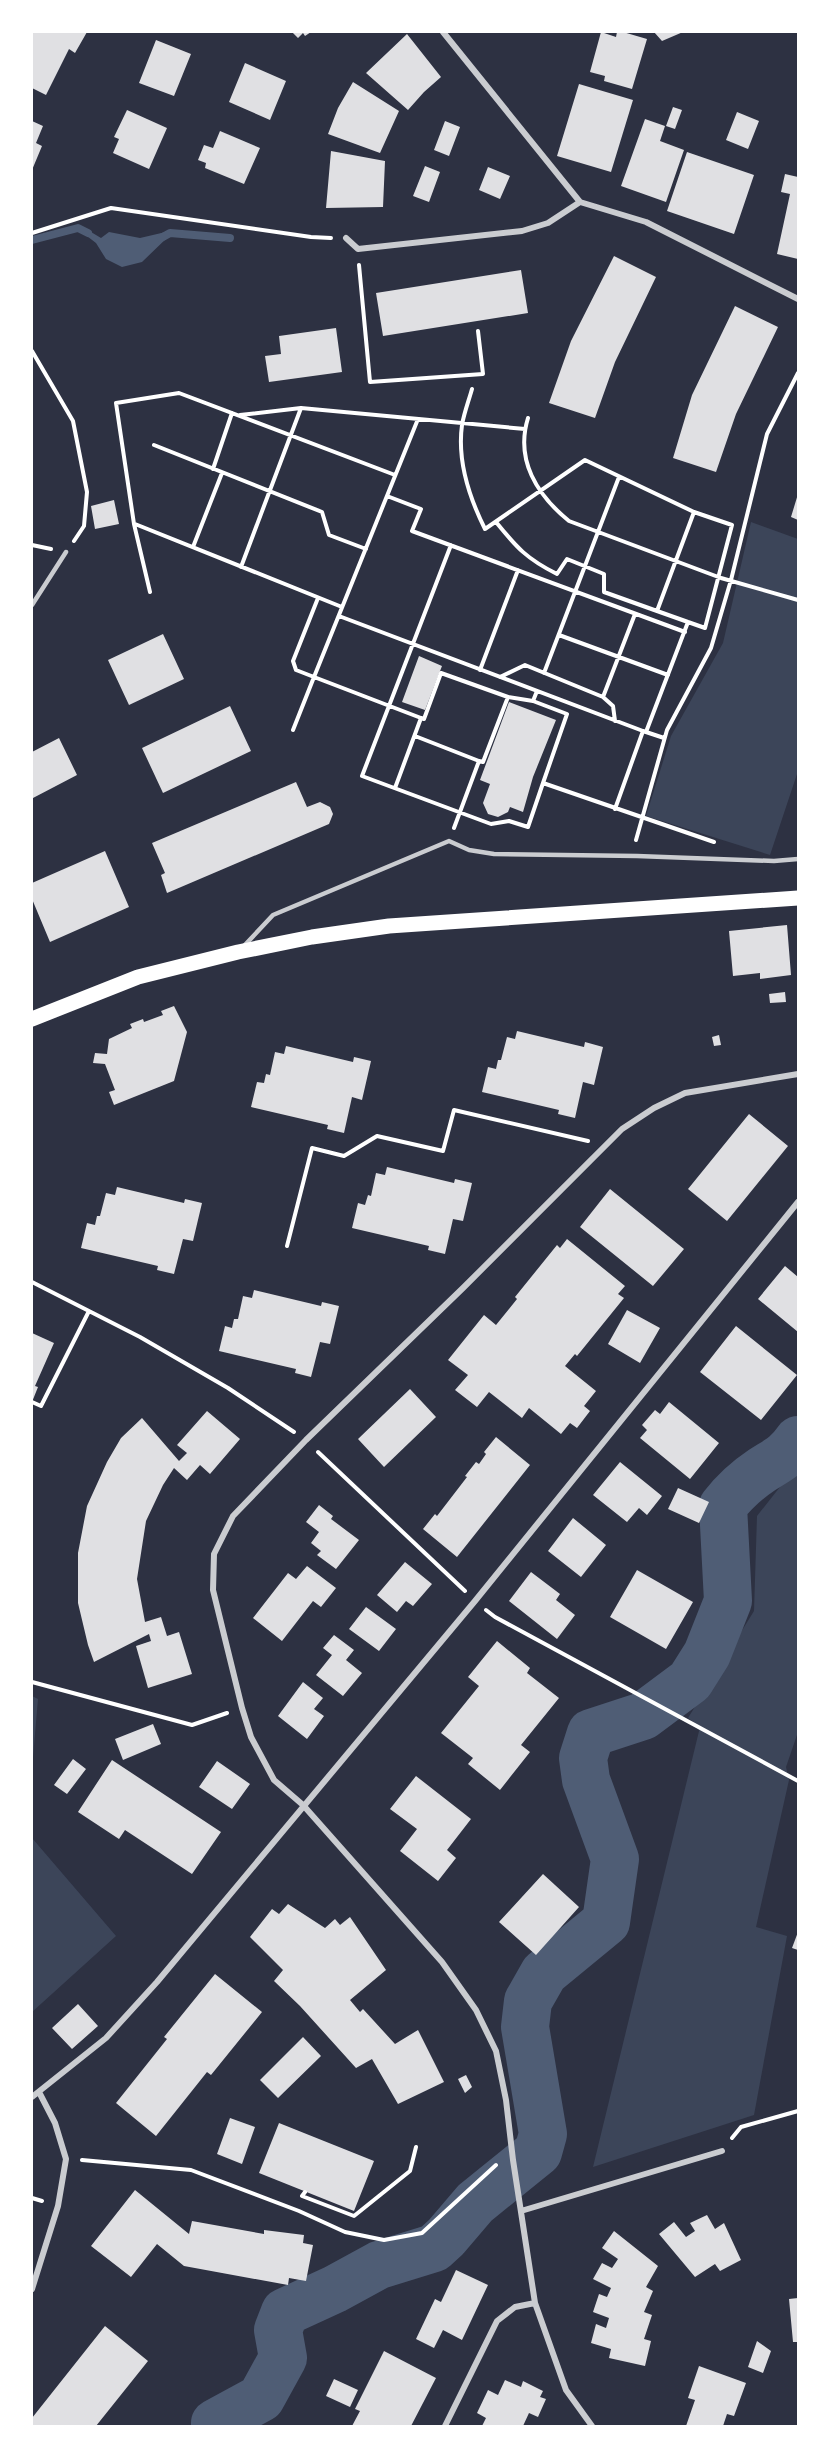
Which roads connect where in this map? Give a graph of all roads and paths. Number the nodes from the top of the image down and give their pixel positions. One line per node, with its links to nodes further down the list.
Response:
1 (443, 32): 2 (street)
2 (580, 202): 5 (street); 6 (street)
3 (32, 232): 4 (path)
4 (346, 238): 5 (street)
5 (358, 249): 7 (path)
6 (798, 299)
7 (478, 331)
8 (32, 351): 34 (path)
9 (798, 373): 40 (path)
10 (472, 388): 16 (path)
11 (302, 408): 13 (path); 15 (path); 18 (path)
12 (232, 413): 13 (path); 20 (path); 29 (path)
13 (238, 415): 18 (path)
14 (528, 418): 17 (path)
15 (418, 419): 16 (path); 22 (path)
16 (462, 423): 17 (path); 28 (path)
17 (525, 429): 25 (path)
18 (291, 435): 22 (path); 24 (path)
19 (154, 445): 20 (path)
20 (213, 469): 21 (path)
21 (222, 472): 24 (path); 32 (path)
22 (395, 475): 26 (path)
23 (619, 477): 25 (path); 27 (path); 30 (path)
24 (270, 492): 33 (path); 37 (path)
25 (539, 492): 28 (path); 30 (path)
26 (387, 496): 31 (path); 33 (path)
27 (694, 512): 35 (path); 39 (path)
28 (496, 522): 36 (path)
29 (134, 524): 32 (path); 42 (path)
30 (598, 532): 35 (path); 36 (path)
31 (451, 545): 38 (path); 53 (path)
32 (193, 547): 37 (path)
33 (366, 549): 46 (path)
34 (66, 552): 45 (lane)
35 (675, 560): 39 (path); 47 (path)
36 (585, 566): 41 (path); 47 (path)
37 (242, 567): 43 (path)
38 (518, 570): 41 (path); 55 (path)
39 (719, 577): 40 (path); 50 (path)
40 (731, 580): 44 (path); 70 (path)
41 (575, 591): 48 (path); 52 (path)
42 (150, 592)
43 (318, 598): 46 (path); 58 (path)
44 (798, 600)
45 (32, 605)
46 (342, 607): 49 (path)
47 (657, 611): 50 (path)
48 (635, 614): 51 (path); 54 (path)
49 (339, 616): 53 (path); 58 (path)
50 (688, 622): 51 (path)
51 (685, 632): 57 (path)
52 (558, 635): 54 (path); 56 (path)
53 (413, 644): 55 (path); 64 (path)
54 (618, 657): 57 (path); 62 (path)
55 (480, 669): 59 (path)
56 (544, 673): 59 (path); 62 (path)
57 (668, 675): 68 (path)
58 (314, 677): 64 (path); 67 (path)
59 (500, 677): 60 (path)
60 (537, 691): 63 (path); 66 (path)
61 (508, 697): 63 (path); 65 (path); 71 (path)
62 (603, 697): 66 (path)
63 (533, 701): 72 (path)
64 (389, 706): 65 (path); 73 (path)
65 (421, 718): 69 (path)
66 (615, 721): 68 (path)
67 (293, 730)
68 (645, 732): 70 (path); 74 (path)
69 (415, 736): 71 (path); 73 (path)
70 (664, 738): 76 (path)
71 (479, 761): 75 (path)
72 (543, 783): 74 (path); 75 (path)
73 (395, 788): 75 (path)
74 (615, 809): 76 (path)
75 (461, 812): 77 (path)
76 (641, 818): 78 (path); 79 (path)
77 (449, 841): 79 (lane); 82 (lane)
78 (719, 843)
79 (637, 856): 80 (lane)
80 (798, 860)
81 (798, 898): 82 (main road)
82 (238, 952): 83 (main road)
83 (32, 1019)
84 (798, 1074): 85 (street)
85 (606, 1145): 87 (path); 91 (street)
86 (798, 1203): 92 (street)
87 (287, 1246)
88 (32, 1282): 89 (path)
89 (89, 1311): 90 (path); 91 (path)
90 (32, 1402)
91 (306, 1440): 92 (path); 94 (street)
92 (475, 1601): 95 (path); 96 (street)
93 (32, 1682): 94 (path)
94 (242, 1708): 96 (street)
95 (798, 1781)
96 (303, 1805): 97 (street); 101 (street)
97 (39, 2092): 98 (street); 103 (street)
98 (32, 2097)
99 (798, 2110): 102 (path)
100 (416, 2146): 104 (path)
101 (512, 2151): 103 (path); 105 (street)
102 (722, 2151): 105 (street)
103 (66, 2159): 106 (street)
104 (305, 2192)
105 (521, 2211): 107 (street)
106 (32, 2289)
107 (536, 2303): 108 (street); 109 (street)
108 (445, 2427)
109 (592, 2427)

